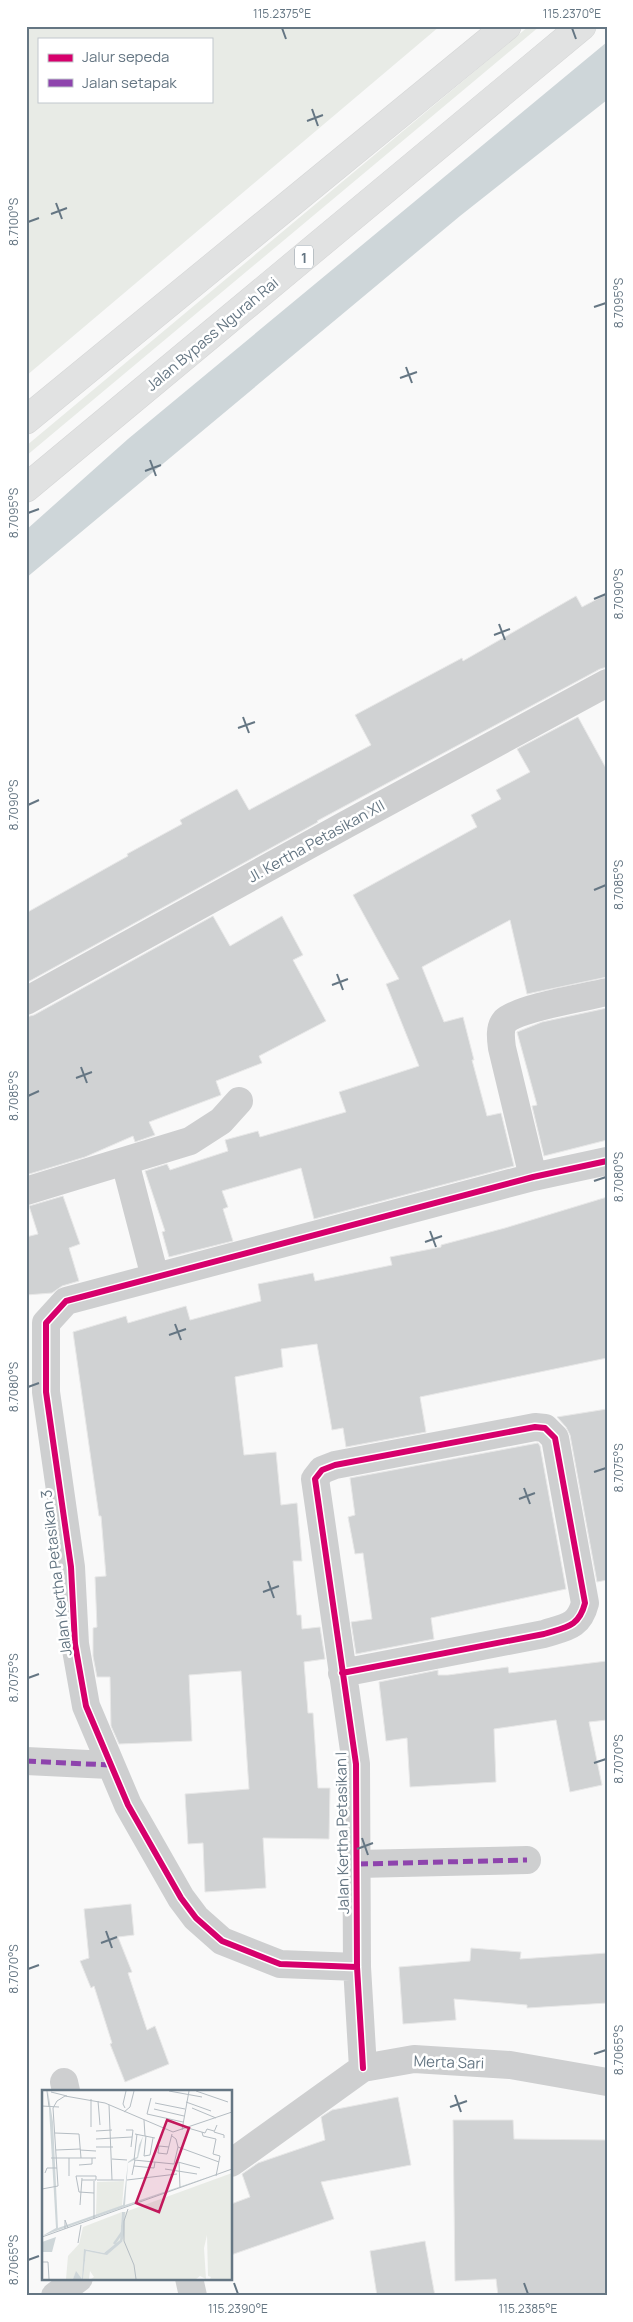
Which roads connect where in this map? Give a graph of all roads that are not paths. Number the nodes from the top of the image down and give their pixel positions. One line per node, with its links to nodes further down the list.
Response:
1 (507, 26): 3 (highway)
2 (582, 26): 4 (highway, Jalan Bypass Ngurah Rai / 1)
3 (26, 420)
4 (26, 488)
5 (607, 683): 7 (street, Jl. Kertha Petasikan XII)
6 (607, 992): 11 (street)
7 (26, 1001)
8 (239, 1101): 10 (street)
9 (607, 1161): 11 (street)
10 (124, 1162): 12 (street); 13 (street)
11 (533, 1177): 13 (street)
12 (26, 1191)
13 (155, 1278): 14 (street, Jalan Kertha Petasikan 3)
14 (36, 1391): 17 (street, Jalan Kertha Petasikan 3)
15 (342, 1673): 15 (street, Jalan Kertha Petasikan I); 19 (street, Jalan Kertha Petasikan I)
16 (26, 1760): 17 (street)
17 (109, 1765): 20 (street, Jalan Kertha Petasikan 3)
18 (527, 1860): 19 (street)
19 (358, 1864): 20 (street, Jalan Kertha Petasikan I)
20 (357, 1967): 21 (street, Jalan Kertha Petasikan I)
21 (363, 2068): 22 (street, Merta Sari); 23 (street, Merta Sari)
22 (607, 2082)
23 (232, 2162)
24 (76, 2280): 26 (street)
25 (189, 2280): 27 (street)
26 (55, 2296)
27 (193, 2296)

